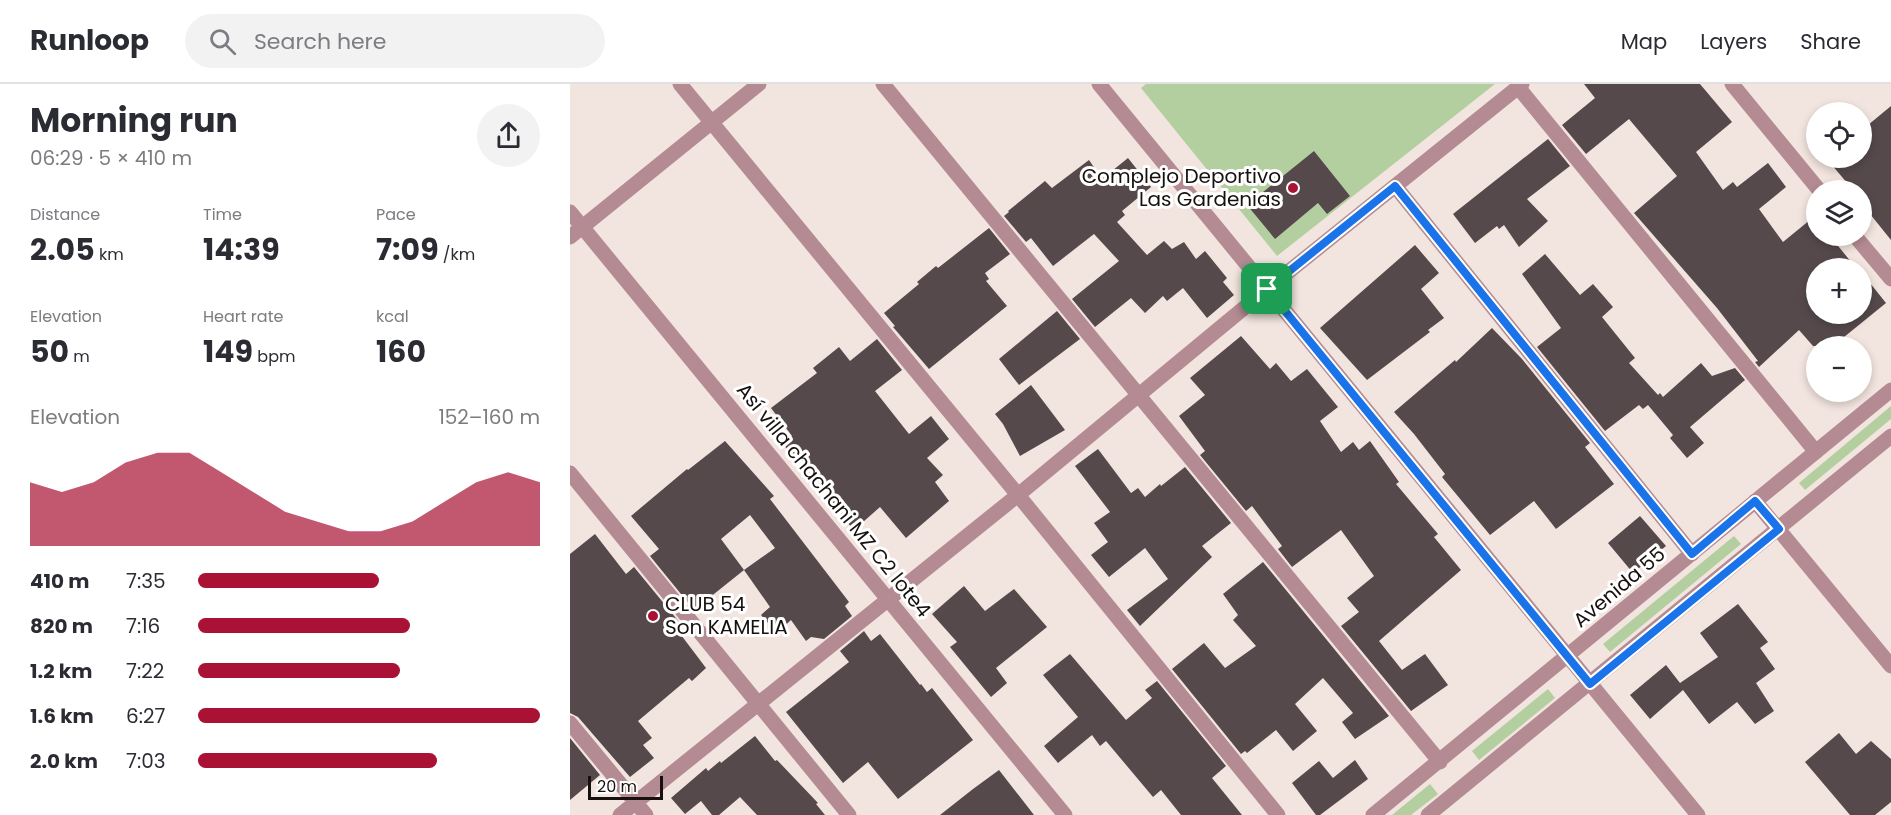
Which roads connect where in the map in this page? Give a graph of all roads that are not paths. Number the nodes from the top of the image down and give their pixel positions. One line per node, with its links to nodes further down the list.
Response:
1 (680, 84): 7 (street)
2 (759, 84): 7 (street)
3 (883, 84): 17 (street)
4 (1099, 84): 15 (street)
5 (1732, 84): 8 (street)
6 (1520, 85): 9 (street); 19 (street)
7 (711, 123): 11 (street); 21 (street)
8 (1811, 180)
9 (1395, 186): 15 (street); 24 (street)
10 (570, 212): 11 (street, Así villa chachani MZ C2 lote4)
11 (582, 227): 12 (street); 25 (street, Así villa chachani MZ C2 lote4)
12 (570, 237)
13 (1864, 246): 14 (street)
14 (1891, 279)
15 (1267, 289): 17 (street); 26 (street)
16 (1891, 390): 19 (street, Avenida 55)
17 (1139, 396): 21 (street); 31 (street)
18 (1891, 436): 23 (street)
19 (1816, 452): 22 (street, Avenida 55)
20 (570, 473): 29 (street)
21 (1018, 495): 25 (street); 37 (street)
22 (1755, 501): 23 (street); 24 (street, Avenida 55)
23 (1779, 529): 27 (street); 28 (street)
24 (1692, 554): 26 (street, Avenida 55)
25 (889, 599): 29 (street); 36 (street, Así villa chachani MZ C2 lote4)
26 (1568, 657): 28 (street); 31 (street, Avenida 55)
27 (1891, 666)
28 (1590, 684): 39 (street); 40 (street)
29 (758, 704): 32 (street); 35 (street)
30 (570, 723): 32 (street)
31 (1440, 762): 38 (street, Avenida 55)
32 (636, 803): 33 (street); 34 (street)
33 (620, 815)
34 (646, 815)
35 (849, 815)
36 (1065, 815)
37 (1278, 815)
38 (1373, 815)
39 (1428, 815)
40 (1698, 815)

